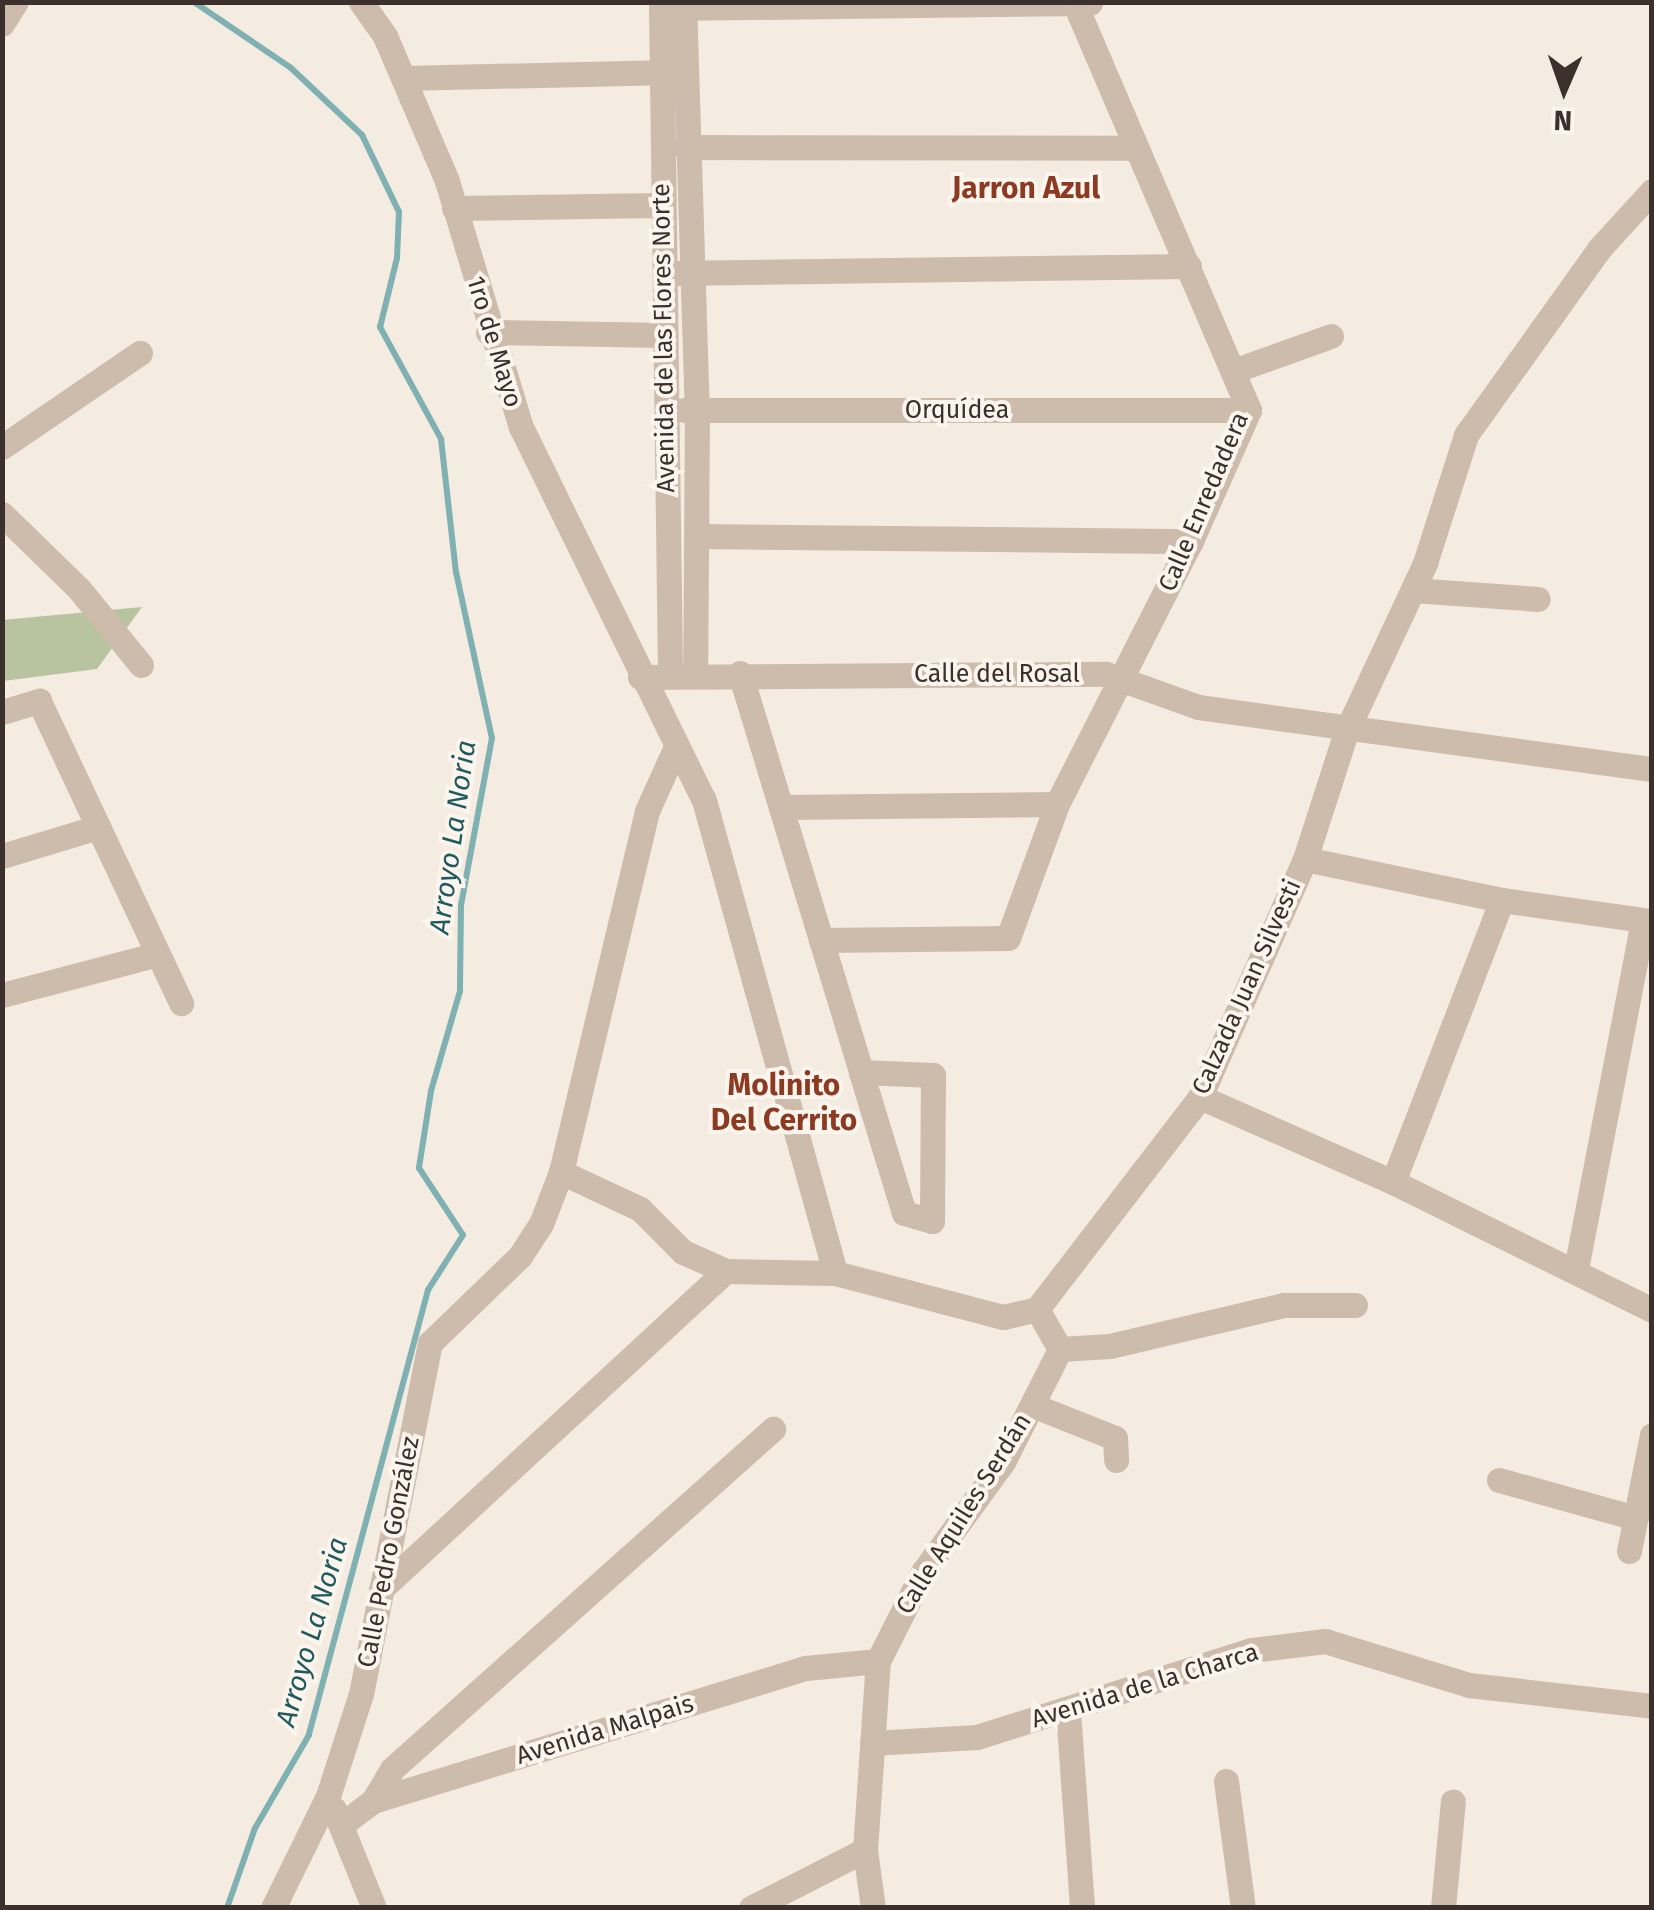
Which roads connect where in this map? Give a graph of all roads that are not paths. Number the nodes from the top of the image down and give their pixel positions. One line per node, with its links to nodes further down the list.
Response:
1 (16, 2): 7 (street)
2 (361, 2): 9 (street, 1ro de Mayo)
3 (673, 5): 4 (street); 8 (street, Avenida de las Flores Norte); 10 (street, Avenida de las Flores Norte)
4 (828, 5): 5 (street)
5 (960, 5): 6 (street)
6 (1084, 5): 11 (street, Calle Enredadera)
7 (2, 24)
8 (661, 72): 9 (street); 13 (street, Avenida de las Flores Norte)
9 (403, 78): 14 (street, 1ro de Mayo)
10 (685, 147): 11 (street); 17 (street, Avenida de las Flores Norte)
11 (1136, 148): 15 (street, Calle Enredadera)
12 (1652, 191): 30 (street, Calzada Juan Silvesti)
13 (662, 205): 14 (street); 16 (street, Avenida de las Flores Norte)
14 (454, 208): 18 (street, 1ro de Mayo)
15 (1189, 266): 17 (street); 22 (street, Calle Enredadera)
16 (663, 272): 17 (street); 19 (street, Avenida de las Flores Norte)
17 (690, 274): 24 (street, Avenida de las Flores Norte)
18 (488, 332): 19 (street); 35 (street, 1ro de Mayo)
19 (664, 334): 23 (street, Avenida de las Flores Norte)
20 (1331, 336): 22 (street)
21 (140, 353): 26 (street)
22 (1233, 371): 25 (street, Calle Enredadera)
23 (665, 410): 24 (street, Orquídea); 33 (street, Avenida de las Flores Norte)
24 (697, 410): 25 (street, Orquídea); 28 (street, Avenida de las Flores Norte)
25 (1249, 410): 29 (street, Calle Enredadera)
26 (2, 447)
27 (2, 514): 32 (street)
28 (698, 536): 29 (street); 33 (street, Avenida de las Flores Norte)
29 (1191, 541): 36 (street, Calle Enredadera)
30 (1413, 590): 31 (street); 38 (street, Calzada Juan Silvesti)
31 (1538, 600)
32 (140, 665)
33 (683, 673): 34 (street, Calle del Rosal); 35 (street, Calle del Rosal)
34 (740, 673): 36 (street, Calle del Rosal); 42 (street)
35 (640, 678): 39 (street)
36 (1124, 680): 38 (street, Calle del Rosal); 41 (street, Calle Enredadera)
37 (2, 712): 43 (street)
38 (1346, 732): 40 (street, Calle del Rosal); 45 (street, Calzada Juan Silvesti)
39 (674, 749): 54 (street); 58 (street)
40 (1652, 769)
41 (1057, 804): 42 (street); 48 (street, Calle Enredadera)
42 (780, 807): 48 (street)
43 (98, 827): 44 (street); 49 (street)
44 (2, 856)
45 (1304, 859): 46 (street); 53 (street, Calzada Juan Silvesti)
46 (1502, 900): 47 (street); 55 (street)
47 (1647, 920): 57 (street)
48 (821, 940): 52 (street)
49 (158, 954): 50 (street); 51 (street)
50 (2, 995)
51 (181, 1003)
52 (861, 1072): 52 (street)
53 (1200, 1097): 55 (street); 60 (street, Calzada Juan Silvesti)
54 (561, 1172): 56 (street); 70 (street, Calle Pedro González)
55 (1392, 1182): 57 (street)
56 (726, 1270): 58 (street); 70 (street)
57 (1576, 1270): 61 (street)
58 (835, 1274): 60 (street)
59 (1355, 1305): 62 (street)
60 (1037, 1309): 62 (street)
61 (1652, 1310)
62 (1060, 1349): 63 (street, Calle Aquiles Serdán)
63 (1032, 1405): 66 (street); 71 (street, Calle Aquiles Serdán)
64 (773, 1430): 78 (street)
65 (1652, 1435): 68 (street)
66 (1116, 1460)
67 (1500, 1480): 68 (street)
68 (1636, 1518): 69 (street)
69 (1630, 1551)
70 (381, 1589): 76 (street, Calle Pedro González)
71 (878, 1661): 74 (street, Calle Aquiles Serdán); 78 (street, Avenida Malpais)
72 (1652, 1706): 73 (street, Avenida de la Charca)
73 (1068, 1710): 74 (street, Avenida de la Charca); 85 (street)
74 (872, 1744): 80 (street, Calle Aquiles Serdán)
75 (1226, 1781): 86 (street)
76 (328, 1796): 79 (street); 81 (street, Calle Pedro González)
77 (1453, 1801): 87 (street)
78 (372, 1802): 79 (street, Avenida Malpais)
79 (342, 1825): 82 (street)
80 (866, 1850): 83 (street); 84 (street, Calle Aquiles Serdán)
81 (273, 1908)
82 (374, 1908)
83 (751, 1908)
84 (873, 1908)
85 (1082, 1908)
86 (1243, 1908)
87 (1443, 1908)

